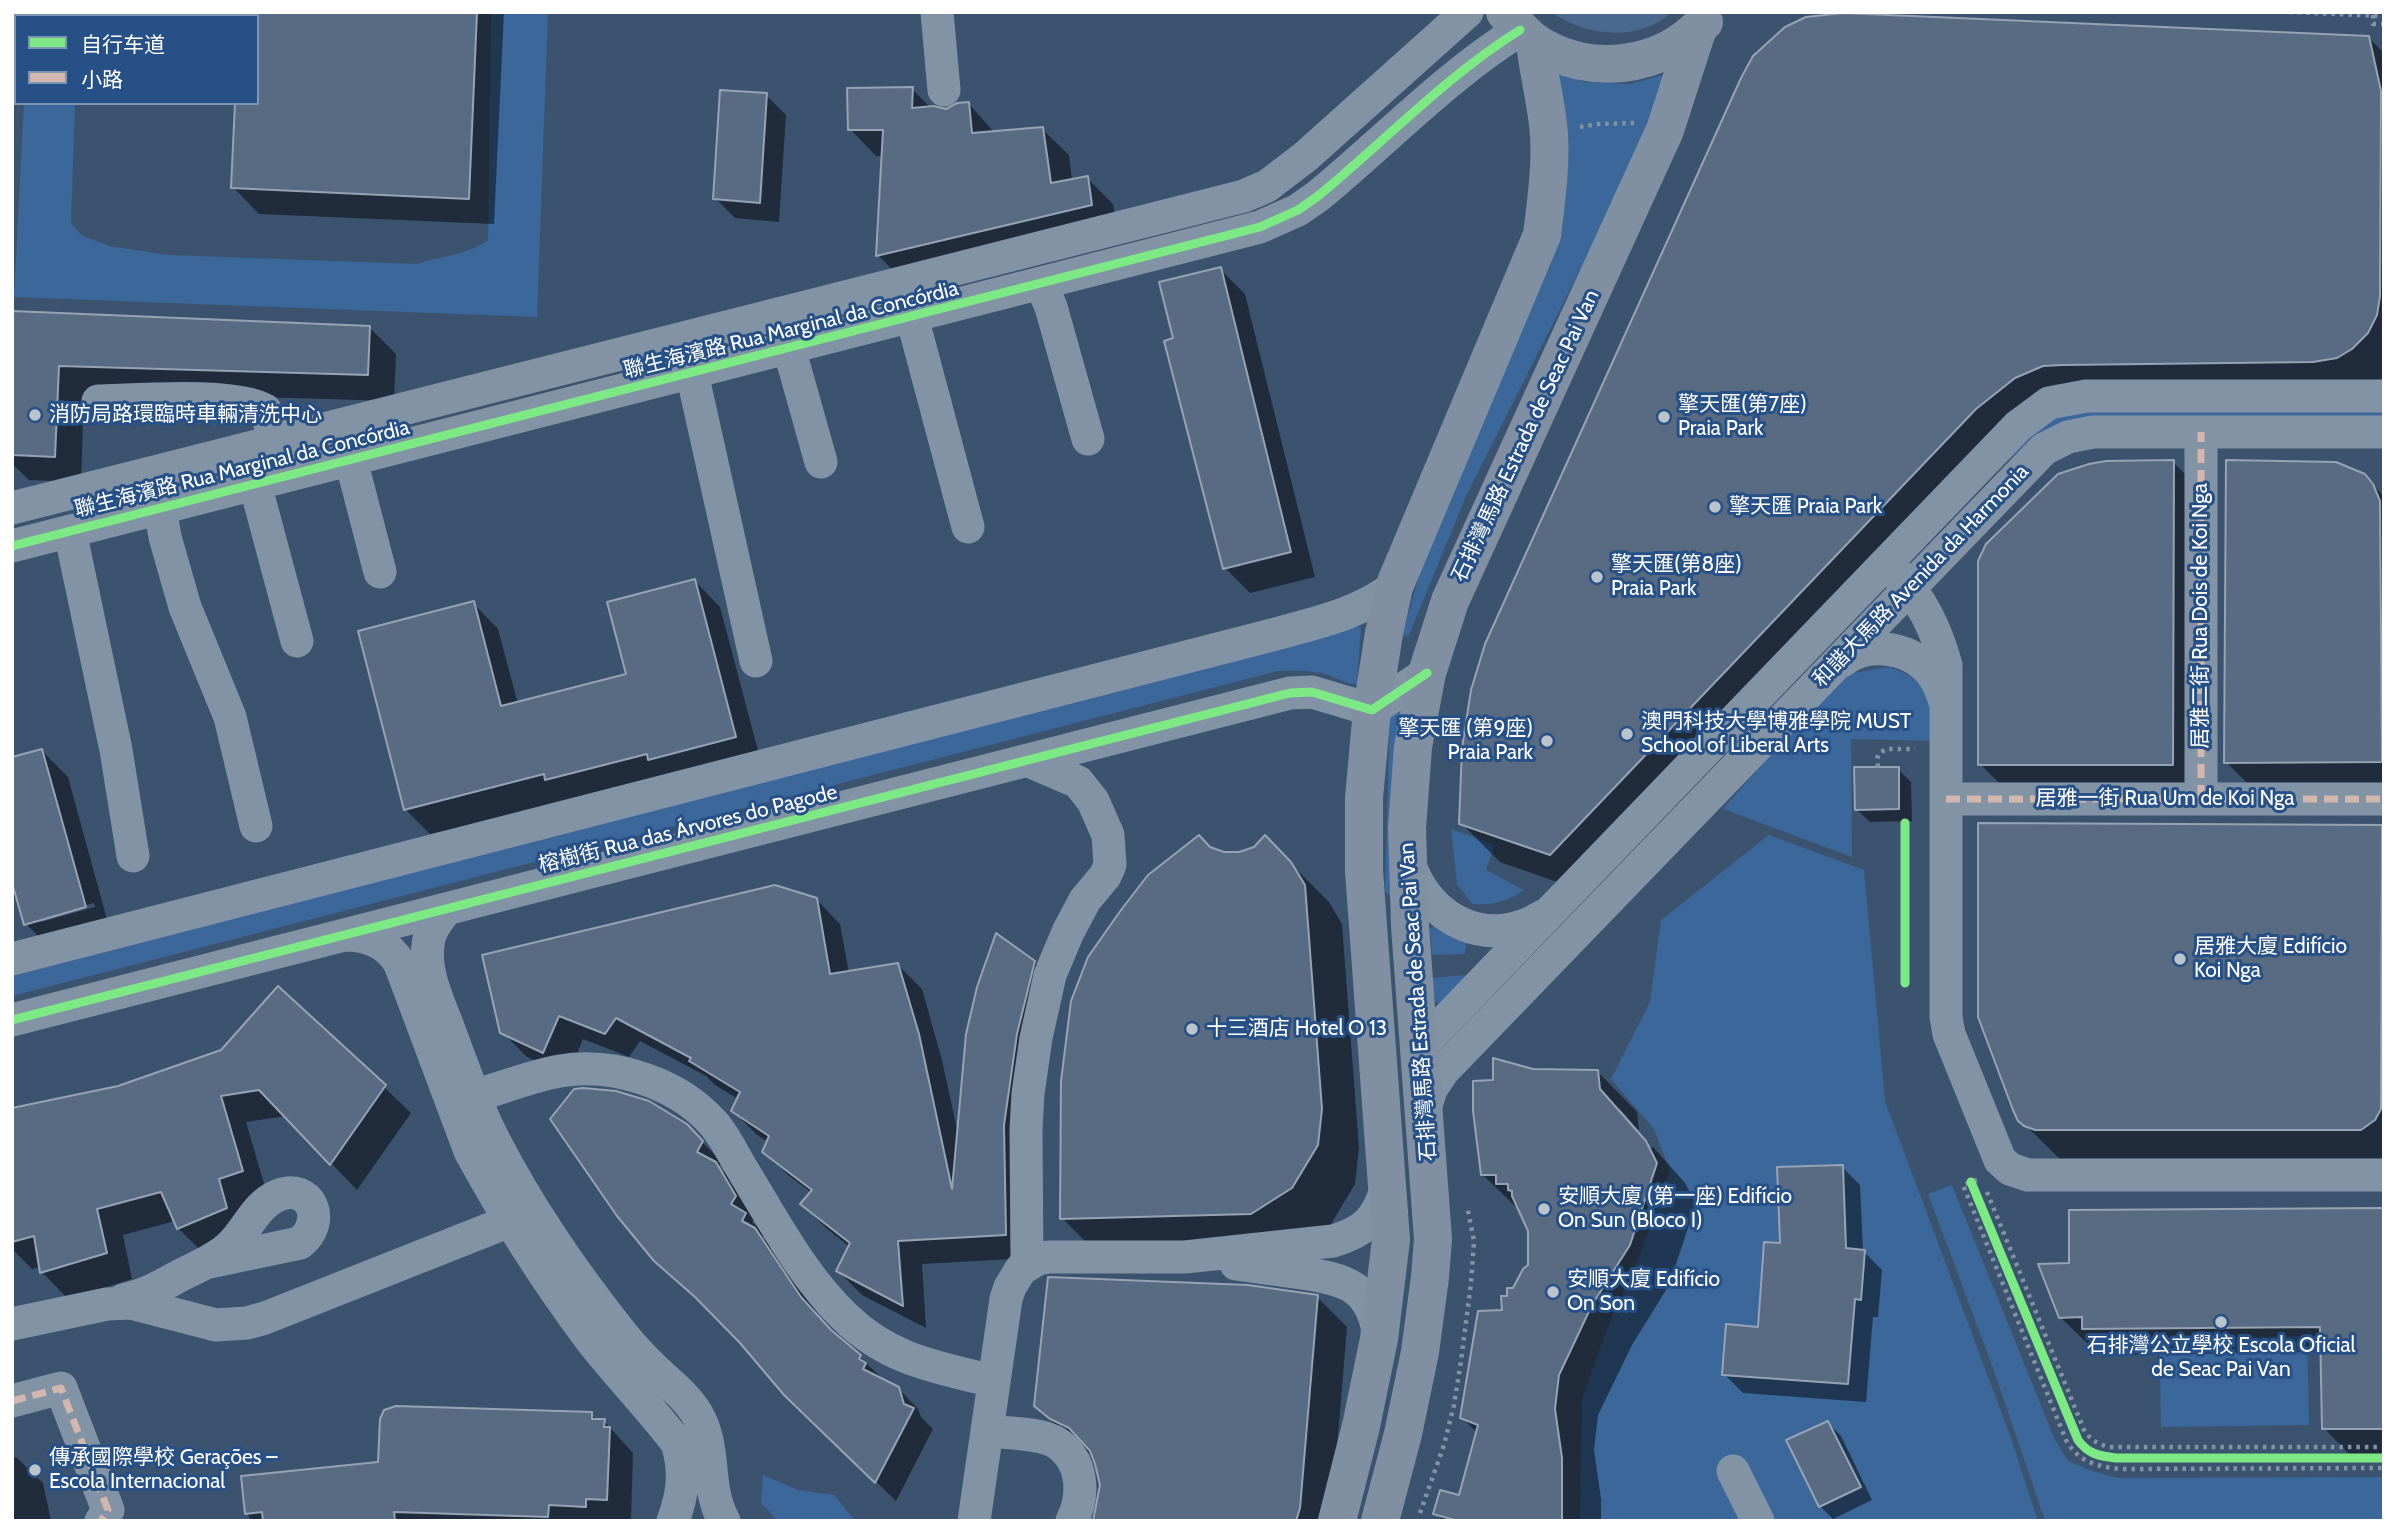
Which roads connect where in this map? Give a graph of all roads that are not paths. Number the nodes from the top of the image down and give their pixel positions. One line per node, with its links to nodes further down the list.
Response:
1 (937, 12): 5 (street)
2 (1467, 12): 15 (street, 聯生海濱路 Rua Marginal da Concórdia)
3 (1709, 19): 4 (main road); 32 (main road, 石排灣馬路 Estrada de Seac Pai Van)
4 (1520, 28): 6 (street, 聯生海濱路 Rua Marginal da Concórdia); 27 (main road, 石排灣馬路 Estrada de Seac Pai Van)
5 (944, 90)
6 (1041, 284): 7 (street, 聯生海濱路 Rua Marginal da Concórdia); 14 (street)
7 (912, 317): 8 (street, 聯生海濱路 Rua Marginal da Concórdia); 22 (street)
8 (789, 348): 9 (street, 聯生海濱路 Rua Marginal da Concórdia); 17 (street)
9 (692, 373): 16 (street, 聯生海濱路 Rua Marginal da Concórdia); 30 (street)
10 (2384, 396): 25 (street, 和諧大馬路 Avenida da Harmonia)
11 (98, 401): 15 (street)
12 (2202, 432): 13 (street, 和諧大馬路 Avenida da Harmonia); 28 (street, 和諧大馬路 Avenida da Harmonia); 37 (street, 居雅二街 Rua Dois de Koi Nga)
13 (2384, 432)
14 (1088, 439)
15 (276, 442): 18 (street); 20 (street, 聯生海濱路 Rua Marginal da Concórdia)
16 (351, 460): 18 (street, 聯生海濱路 Rua Marginal da Concórdia); 26 (street)
17 (821, 462)
18 (288, 476): 19 (street, 聯生海濱路 Rua Marginal da Concórdia)
19 (255, 484): 21 (street, 聯生海濱路 Rua Marginal da Concórdia); 29 (street)
20 (12, 508)
21 (160, 508): 23 (street, 聯生海濱路 Rua Marginal da Concórdia); 39 (street)
22 (968, 527)
23 (70, 531): 24 (street, 聯生海濱路 Rua Marginal da Concórdia); 40 (street)
24 (12, 546)
25 (1886, 563): 28 (street); 43 (street, 和諧大馬路 Avenida da Harmonia)
26 (380, 572)
27 (1394, 587): 34 (main road, 石排灣馬路 Estrada de Seac Pai Van); 45 (street, 榕樹街 Rua das Árvores do Pagode)
28 (1910, 587): 31 (street, 和諧大馬路 Avenida da Harmonia); 33 (street)
29 (297, 641)
30 (756, 661)
31 (1830, 670): 33 (street); 48 (street, 和諧大馬路 Avenida da Harmonia)
32 (1427, 673): 34 (street); 41 (main road, 石排灣馬路 Estrada de Seac Pai Van)
33 (1946, 708): 36 (street)
34 (1372, 710): 35 (street, 榕樹街 Rua das Árvores do Pagode); 46 (main road, 石排灣馬路 Estrada de Seac Pai Van)
35 (1030, 761): 42 (street, 榕樹街 Rua das Árvores do Pagode); 58 (street)
36 (1946, 799): 37 (street, 居雅一街 Rua Um de Koi Nga); 53 (street)
37 (2201, 799): 38 (street, 居雅一街 Rua Um de Koi Nga)
38 (2384, 799)
39 (256, 826)
40 (133, 856)
41 (1407, 856): 43 (street); 49 (main road, 石排灣馬路 Estrada de Seac Pai Van)
42 (447, 909): 44 (street, 榕樹街 Rua das Árvores do Pagode); 50 (street)
43 (1553, 909): 49 (street, 和諧大馬路 Avenida da Harmonia)
44 (345, 935): 47 (street, 榕樹街 Rua das Árvores do Pagode); 55 (street)
45 (12, 958)
46 (1374, 999): 49 (main road); 51 (main road, 石排灣馬路 Estrada de Seac Pai Van)
47 (12, 1020)
48 (1477, 1037): 49 (street); 52 (street, 和諧大馬路 Avenida da Harmonia)
49 (1420, 1047): 51 (main road); 52 (main road, 石排灣馬路 Estrada de Seac Pai Van)
50 (474, 1096): 55 (street); 64 (street)
51 (1382, 1108): 54 (main road, 石排灣馬路 Estrada de Seac Pai Van)
52 (1425, 1109): 74 (main road, 石排灣馬路 Estrada de Seac Pai Van)
53 (2384, 1175)
54 (1387, 1188): 56 (street); 63 (main road, 石排灣馬路 Estrada de Seac Pai Van)
55 (522, 1214): 61 (street); 69 (street); 70 (street)
56 (1185, 1256): 58 (street); 63 (street)
57 (209, 1262): 59 (street)
58 (1027, 1264): 64 (street)
59 (179, 1277): 60 (street); 61 (street)
60 (107, 1304): 61 (street); 62 (street)
61 (181, 1316)
62 (12, 1324)
63 (1379, 1339): 73 (main road, 石排灣馬路 Estrada de Seac Pai Van)
64 (993, 1381): 66 (street)
65 (12, 1401): 68 (street)
66 (987, 1431): 71 (street); 72 (street)
67 (1733, 1471): 75 (street)
68 (101, 1521)
69 (673, 1521)
70 (724, 1521)
71 (974, 1521)
72 (1072, 1521)
73 (1336, 1521)
74 (1381, 1521)
75 (1758, 1521)

